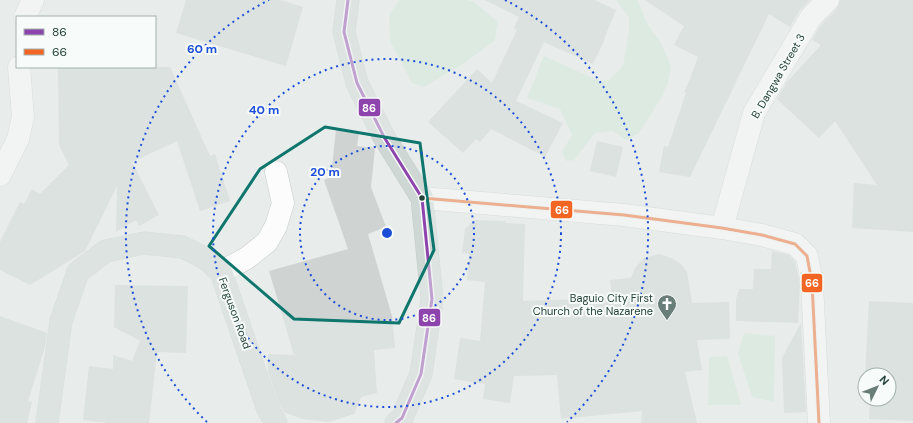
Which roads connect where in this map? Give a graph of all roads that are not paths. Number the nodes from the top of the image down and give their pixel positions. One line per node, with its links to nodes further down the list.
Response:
1 (33, 0): 4 (street)
2 (348, 0): 8 (main road)
3 (828, 0): 9 (street, B. Dangwa Street 3)
4 (25, 16)
5 (19, 68): 7 (street)
6 (276, 172): 10 (street)
7 (0, 174)
8 (422, 198): 9 (street); 13 (main road)
9 (722, 228): 14 (street)
10 (220, 272): 11 (main road, Ferguson Road); 12 (main road, Ferguson Road)
11 (47, 423)
12 (276, 423)
13 (396, 423)
14 (819, 423)

